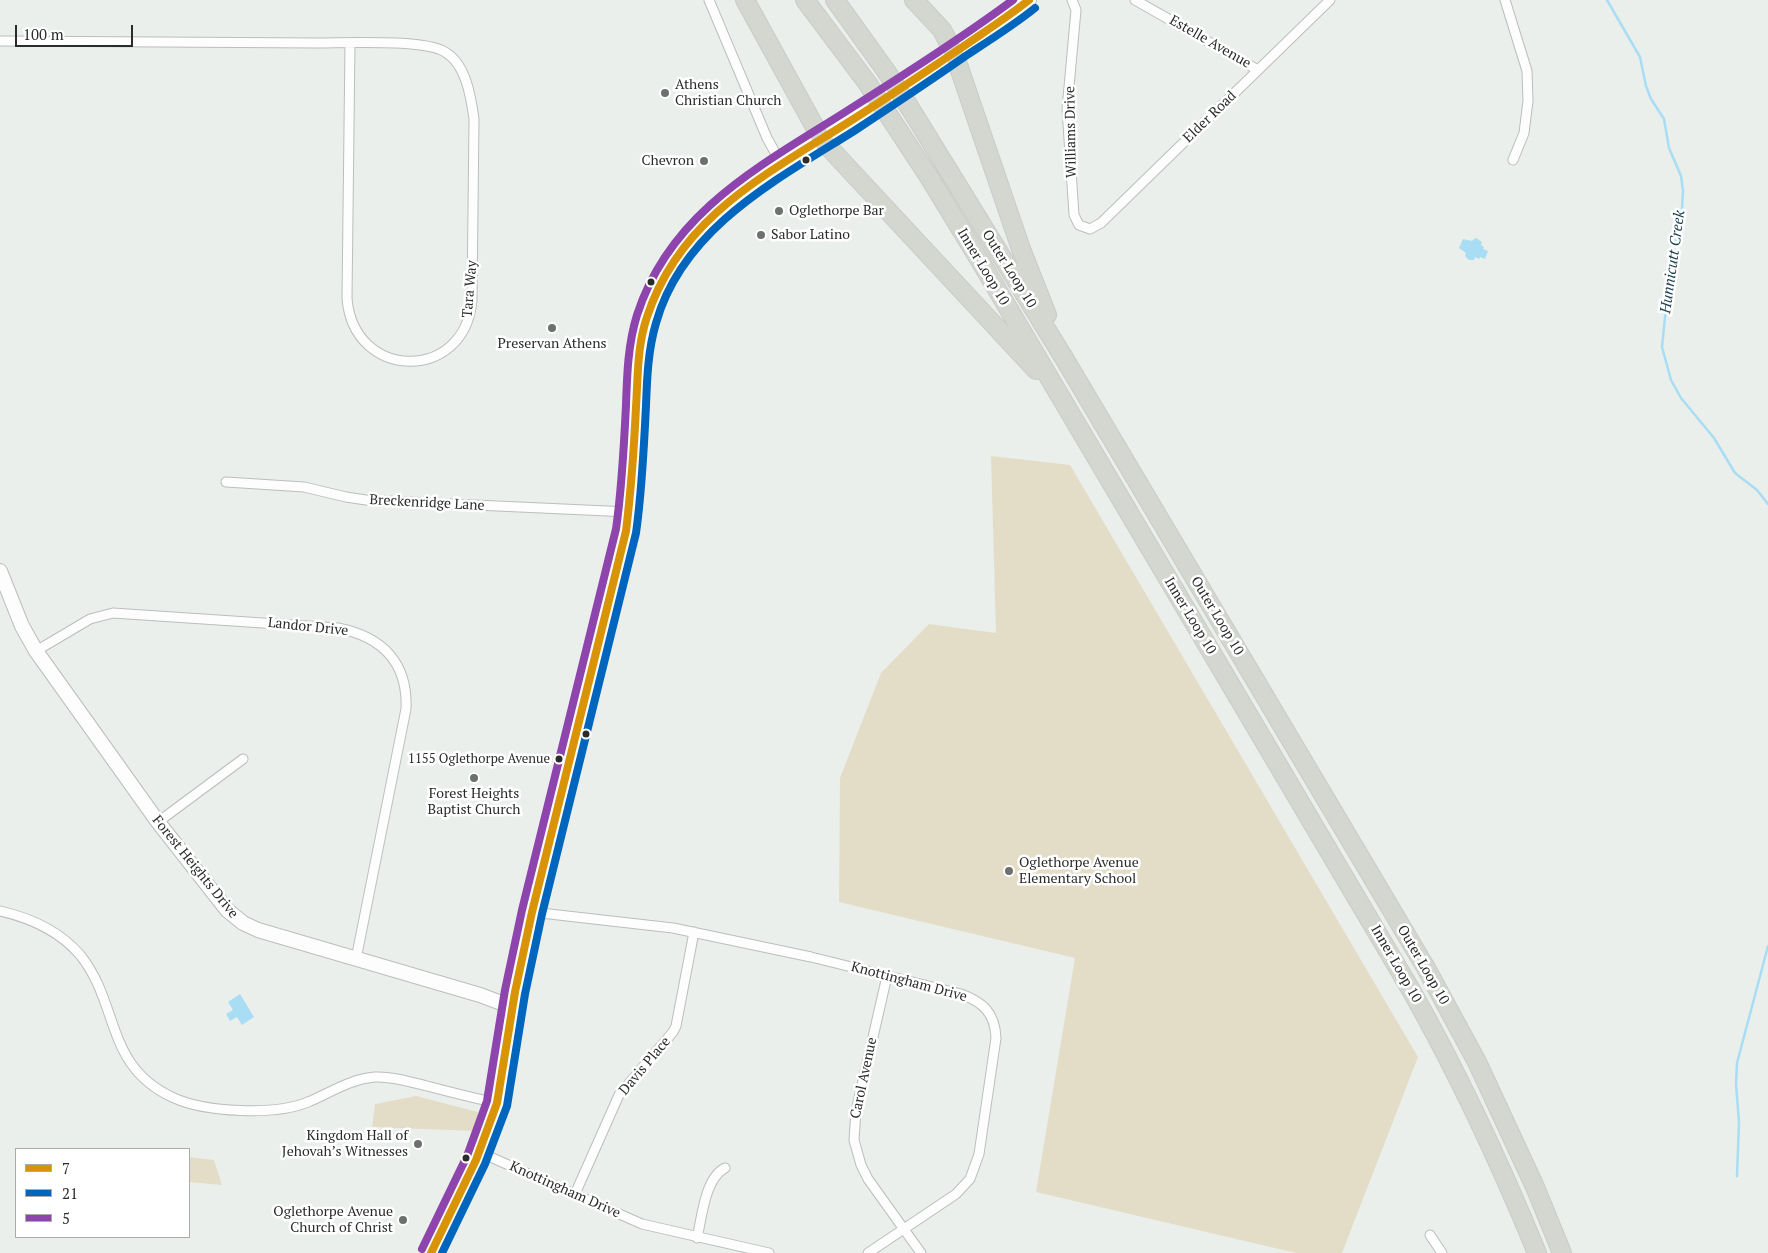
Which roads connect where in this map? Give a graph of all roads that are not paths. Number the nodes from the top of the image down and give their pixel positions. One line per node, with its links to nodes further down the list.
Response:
1 (709, 0): 17 (street)
2 (745, 0): 15 (highway)
3 (805, 0): 20 (highway, Inner Loop 10, bridge)
4 (835, 0): 19 (highway, Outer Loop 10, bridge)
5 (914, 0): 13 (highway)
6 (1029, 0): 13 (main road)
7 (1072, 0): 18 (street, Williams Drive)
8 (1135, 0): 14 (street, Estelle Avenue)
9 (1330, 0): 14 (street, Elder Road)
10 (1505, 0): 16 (street)
11 (0, 40): 12 (street, Tara Way)
12 (350, 43): 12 (street, Tara Way)
13 (954, 53): 15 (main road); 19 (highway)
14 (1258, 70): 18 (street, Elder Road)
15 (822, 140): 17 (main road); 20 (highway)
16 (1513, 160)
17 (782, 165): 22 (main road)
18 (1086, 229)
19 (1064, 358): 46 (highway, Outer Loop 10)
20 (1057, 393): 45 (highway, Inner Loop 10)
21 (226, 482): 22 (street, Breckenridge Lane)
22 (629, 512): 28 (main road)
23 (0, 571): 24 (main road, Forest Heights Drive)
24 (36, 651): 26 (main road, Forest Heights Drive); 30 (street, Landor Drive)
25 (243, 759): 26 (street)
26 (158, 822): 30 (main road, Forest Heights Drive)
27 (0, 911): 33 (street)
28 (532, 912): 29 (street, Knottingham Drive); 32 (main road)
29 (694, 932): 31 (street, Knottingham Drive); 36 (street, Davis Place)
30 (356, 959): 32 (main road, Forest Heights Drive)
31 (887, 976): 37 (street, Carol Avenue); 37 (street, Knottingham Drive)
32 (512, 1007): 33 (main road)
33 (497, 1103): 34 (main road)
34 (479, 1152): 36 (street, Knottingham Drive); 40 (main road)
35 (726, 1168): 39 (street)
36 (575, 1194): 39 (street, Knottingham Drive)
37 (904, 1229): 42 (street, Knottingham Drive); 43 (street, Carol Avenue)
38 (1430, 1235): 44 (street)
39 (697, 1238): 41 (street, Knottingham Drive)
40 (431, 1253)
41 (769, 1253)
42 (868, 1253)
43 (921, 1253)
44 (1442, 1253)
45 (1538, 1253)
46 (1562, 1253)

